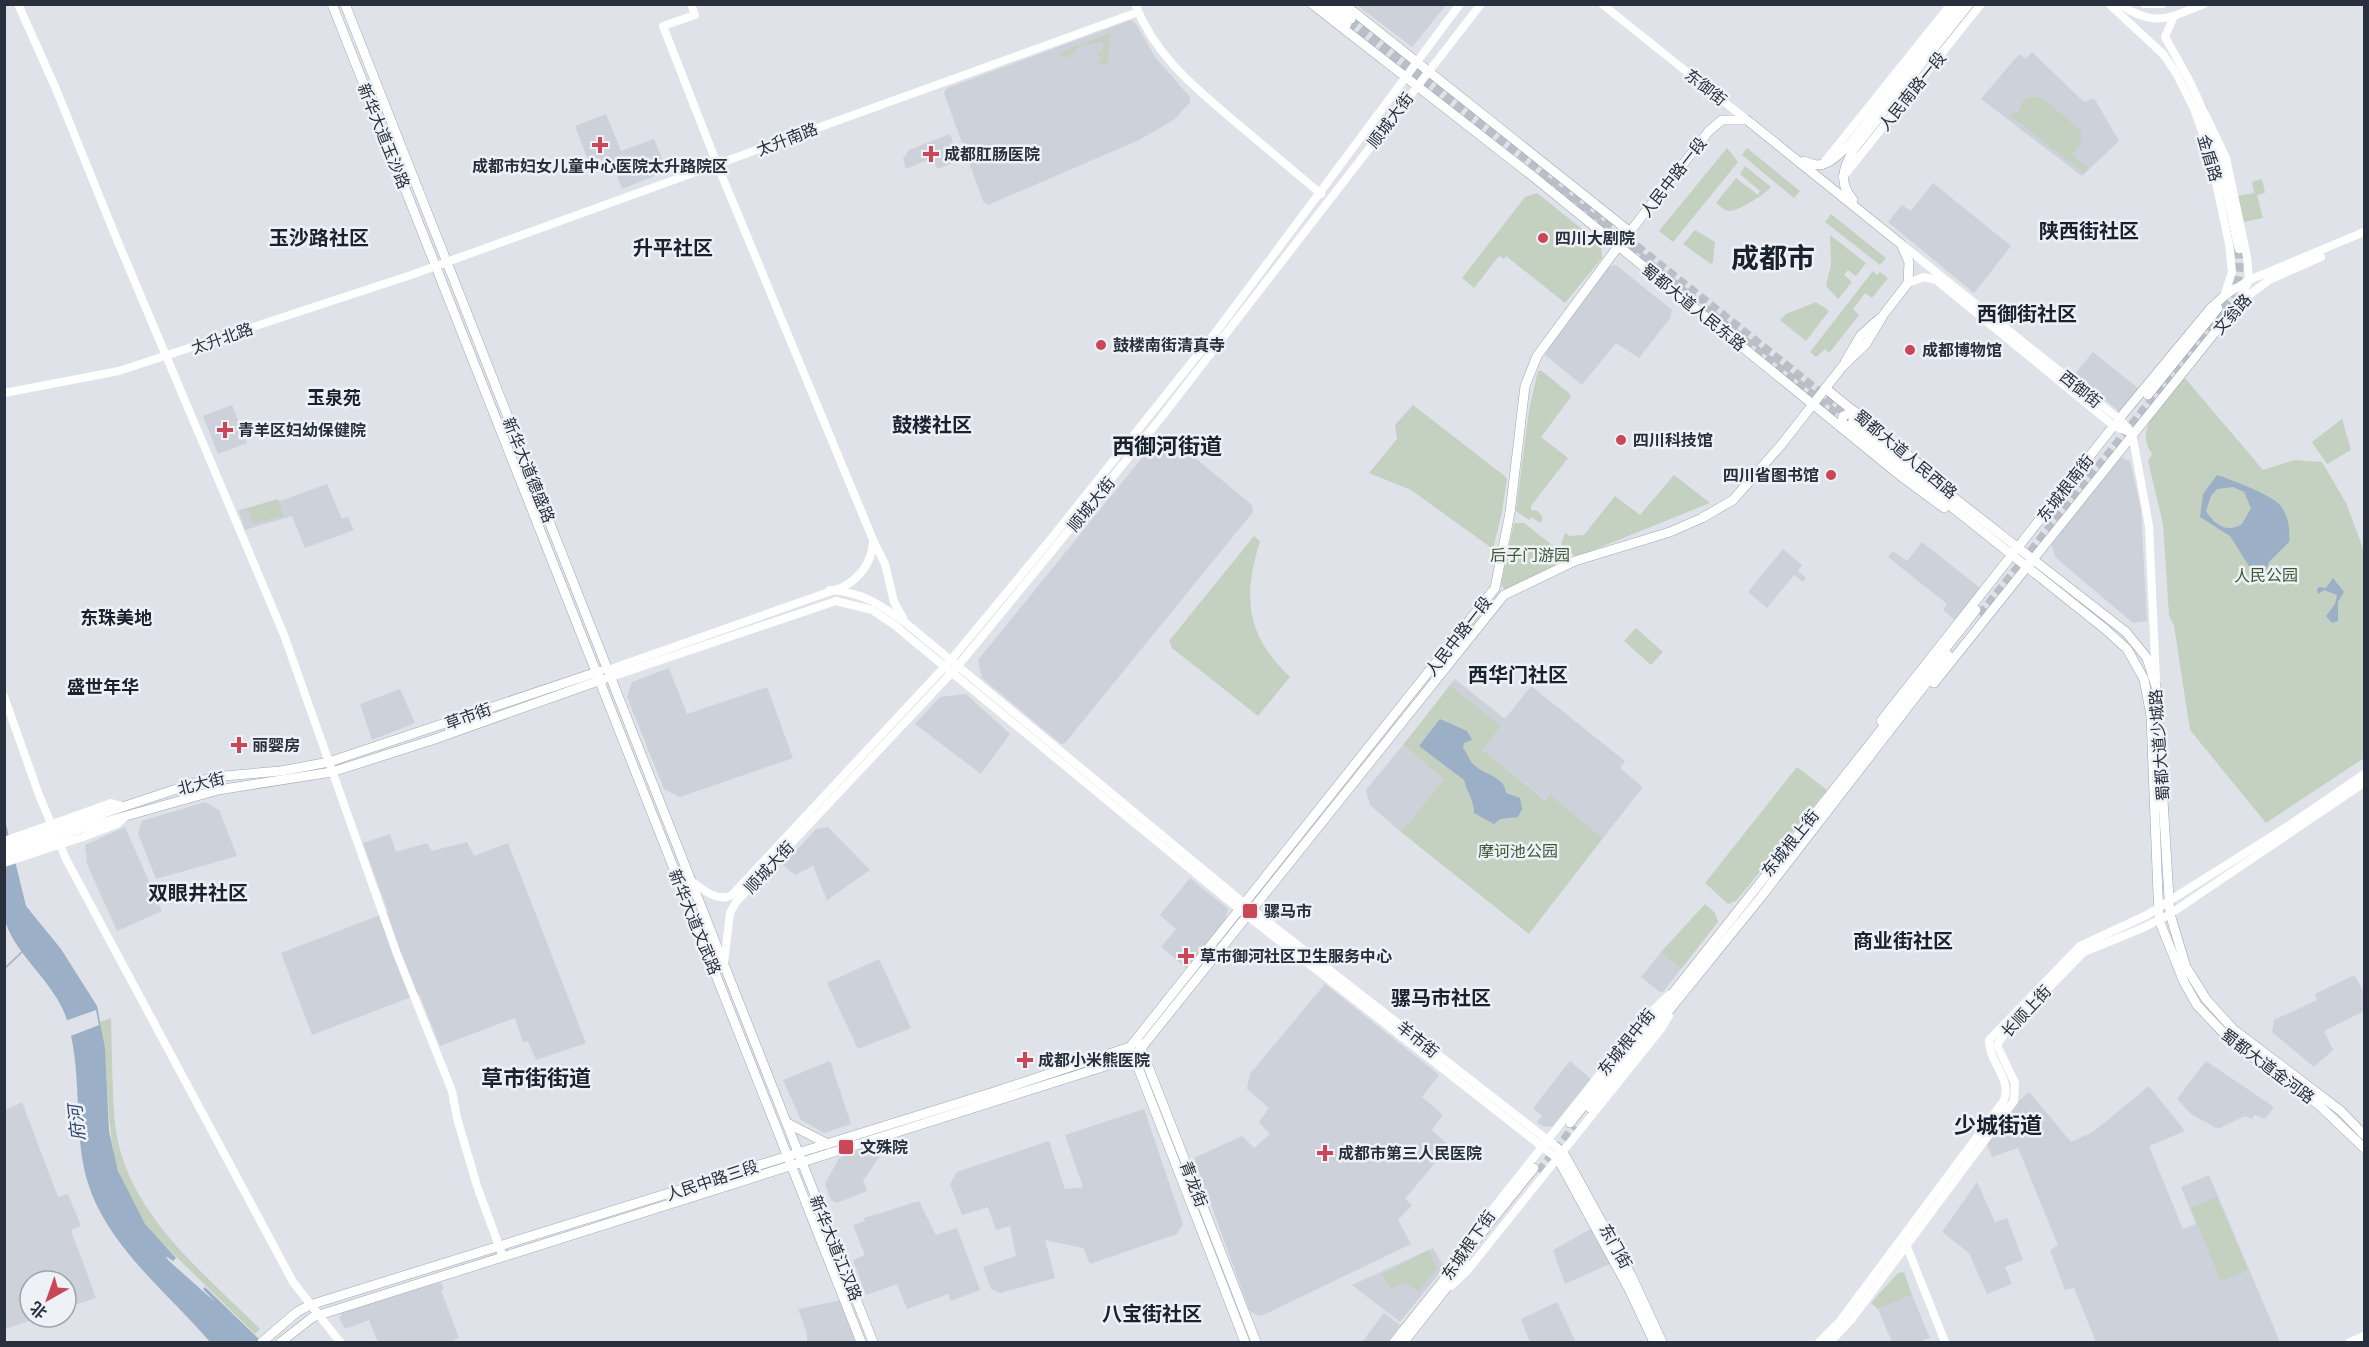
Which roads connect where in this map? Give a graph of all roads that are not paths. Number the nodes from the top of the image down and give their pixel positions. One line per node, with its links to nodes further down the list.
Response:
1 (18, 4): 49 (main road)
2 (332, 4): 44 (main road, 新华大道玉沙路)
3 (345, 4): 43 (main road, 新华大道玉沙路)
4 (691, 4): 31 (main road)
5 (1312, 4): 23 (main road)
6 (1323, 4): 23 (main road)
7 (1333, 4): 23 (main road)
8 (1344, 4): 23 (main road)
9 (1460, 4): 24 (main road, 顺城大街)
10 (1481, 4): 25 (main road, 顺城大街)
11 (1602, 4): 29 (main road, 东御街)
12 (1951, 4): 32 (main road, 人民南路一段)
13 (1960, 4): 32 (main road, 人民南路一段)
14 (1969, 4): 34 (main road, 人民南路一段)
15 (1981, 4): 34 (main road, 人民南路一段)
16 (2109, 4): 47 (main road, 金盾路)
17 (2120, 4): 22 (main road)
18 (2144, 4): 19 (main road)
19 (2163, 4)
20 (2204, 4): 22 (main road)
21 (1136, 8): 31 (main road, 太升南路); 35 (main road)
22 (2174, 16): 28 (main road, 金盾路)
23 (1350, 22): 24 (main road); 26 (main road, 蜀都大道人民东路)
24 (1415, 63): 25 (main road); 26 (main road, 顺城大街)
25 (1426, 72): 27 (main road, 顺城大街); 37 (main road)
26 (1405, 76): 27 (main road, 蜀都大道人民东路); 35 (main road, 顺城大街)
27 (1417, 84): 41 (main road, 蜀都大道人民东路); 66 (main road, 顺城大街)
28 (2201, 106): 42 (main road, 金盾路); 45 (main road, 金盾路)
29 (1748, 120): 30 (main road, 东御街); 37 (main road, 人民中路一段)
30 (1779, 145): 32 (main road); 33 (main road, 东御街)
31 (717, 164): 43 (main road, 太升南路); 57 (main road)
32 (1822, 165)
33 (1811, 171): 36 (main road, 西御街)
34 (1843, 177): 36 (main road)
35 (1321, 194): 66 (main road, 顺城大街)
36 (1872, 219): 40 (main road, 西御街)
37 (1630, 232): 41 (main road, 人民中路一段)
38 (2364, 232): 45 (main road, 文翁路)
39 (2364, 237): 48 (main road, 文翁路)
40 (1901, 244): 46 (main road); 55 (main road, 西御街)
41 (1618, 246): 53 (main road, 蜀都大道人民东路); 62 (main road, 人民中路一段)
42 (2239, 249)
43 (447, 263): 44 (main road, 太升南路); 67 (main road, 新华大道德盛路)
44 (436, 267): 49 (main road, 太升北路); 68 (main road, 新华大道德盛路)
45 (2249, 280): 47 (main road, 文翁路); 48 (main road)
46 (1908, 283): 50 (main road, 人民中路一段); 55 (main road, 西御街)
47 (2224, 296): 52 (main road, 文翁路); 55 (main road, 文翁路)
48 (2236, 306): 56 (main road, 文翁路)
49 (166, 357): 51 (main road, 太升北路); 73 (main road)
50 (1825, 388): 53 (main road, 人民中路一段); 54 (main road, 蜀都大道人民西路)
51 (4, 393)
52 (2148, 395)
53 (1813, 405): 54 (main road, 蜀都大道人民西路); 64 (main road, 人民中路一段)
54 (1849, 421): 58 (main road, 蜀都大道人民西路); 59 (main road, 蜀都大道人民西路)
55 (2116, 422): 56 (main road, 西御街); 58 (main road, 东城根南街)
56 (2132, 433): 60 (main road, 东城根南街); 69 (main road)
57 (873, 542): 63 (main road); 65 (main road)
58 (2018, 546): 59 (main road, 东城根南街); 60 (main road, 蜀都大道人民西路)
59 (2011, 556): 61 (main road, 蜀都大道人民西路); 71 (main road, 东城根上街)
60 (2033, 559): 61 (main road, 东城根南街); 69 (main road, 蜀都大道少城路)
61 (2025, 568): 72 (main road, 东城根上街); 83 (main road, 蜀都大道少城路)
62 (1495, 588): 64 (main road); 84 (main road, 人民中路一段)
63 (830, 590): 65 (main road); 67 (main road)
64 (1504, 596): 84 (main road, 人民中路一段)
65 (906, 623): 66 (main road)
66 (950, 667): 67 (main road); 81 (main road, 顺城大街); 84 (main road, 羊市街); 89 (main road, 顺城大街)
67 (609, 674): 68 (main road, 草市街); 81 (main road, 新华大道文武路)
68 (597, 676): 73 (main road, 草市街); 103 (main road, 新华大道文武路)
69 (2156, 686): 82 (main road, 蜀都大道少城路)
70 (4, 696): 108 (main road)
71 (1868, 744): 72 (main road, 东城根上街); 87 (main road, 东城根上街)
72 (1870, 759): 88 (main road, 东城根上街)
73 (331, 767): 76 (main road, 北大街); 76 (main road, 北大街); 106 (main road)
74 (2364, 774): 82 (main road)
75 (2364, 783): 85 (main road, 长顺上街)
76 (79, 826): 77 (main road, bridge); 78 (main road, bridge); 79 (main road, bridge); 80 (main road, bridge)
77 (4, 841)
78 (4, 848)
79 (4, 856)
80 (4, 863)
81 (691, 881): 89 (main road, 新华大道文武路)
82 (2169, 902): 83 (main road); 85 (main road, 蜀都大道少城路)
83 (2157, 908): 86 (main road, 蜀都大道金河路); 105 (main road, 长顺上街)
84 (1246, 910): 91 (main road, 人民中路一段); 93 (main road, 人民中路一段); 98 (main road, 羊市街)
85 (2170, 914): 86 (main road, 长顺上街); 97 (main road, 蜀都大道金河路)
86 (2159, 920): 100 (main road, 蜀都大道金河路); 105 (main road, 长顺上街)
87 (1712, 941): 90 (main road, 东城根中街)
88 (1720, 947): 90 (main road, 东城根中街)
89 (724, 963): 95 (main road, 新华大道文武路)
90 (1674, 998): 96 (main road); 98 (main road, 东城根中街); 101 (main road, 东城根中街)
91 (1137, 1038): 92 (main road); 93 (main road, 青龙街)
92 (1130, 1047): 94 (main road, 青龙街); 99 (main road, 人民中路三段)
93 (1141, 1048): 94 (main road); 110 (main road, 青龙街)
94 (1134, 1057): 102 (main road, 人民中路三段); 110 (main road, 青龙街)
95 (787, 1123): 99 (main road); 102 (main road, 新华大道文武路)
96 (1573, 1124)
97 (2364, 1135)
98 (1545, 1143): 101 (main road, 羊市街); 107 (main road, 东城根下街)
99 (828, 1144): 102 (main road, 人民中路三段)
100 (2364, 1148)
101 (1560, 1155): 107 (main road, 东城根下街); 120 (main road, 东门街); 121 (main road, 东门街)
102 (800, 1157): 103 (main road, 人民中路三段); 116 (main road, 新华大道江汉路)
103 (789, 1161): 106 (main road, 人民中路三段); 115 (main road, 新华大道江汉路)
104 (1536, 1170): 107 (main road)
105 (1905, 1240): 122 (main road); 123 (main road); 124 (main road)
106 (502, 1252): 108 (main road, 人民中路三段); 109 (main road, 人民中路三段)
107 (1443, 1288): 118 (main road, 东城根下街); 119 (main road, 东城根下街)
108 (310, 1305): 109 (main road); 112 (main road, 人民中路三段)
109 (318, 1315): 113 (main road, 人民中路三段); 114 (main road)
110 (1246, 1335): 117 (main road)
111 (2364, 1336): 125 (main road)
112 (262, 1342)
113 (281, 1342)
114 (340, 1342)
115 (861, 1342)
116 (873, 1342)
117 (1256, 1342)
118 (1394, 1342)
119 (1404, 1342)
120 (1654, 1342)
121 (1662, 1342)
122 (1819, 1342)
123 (1830, 1342)
124 (1945, 1342)
125 (2350, 1342)

